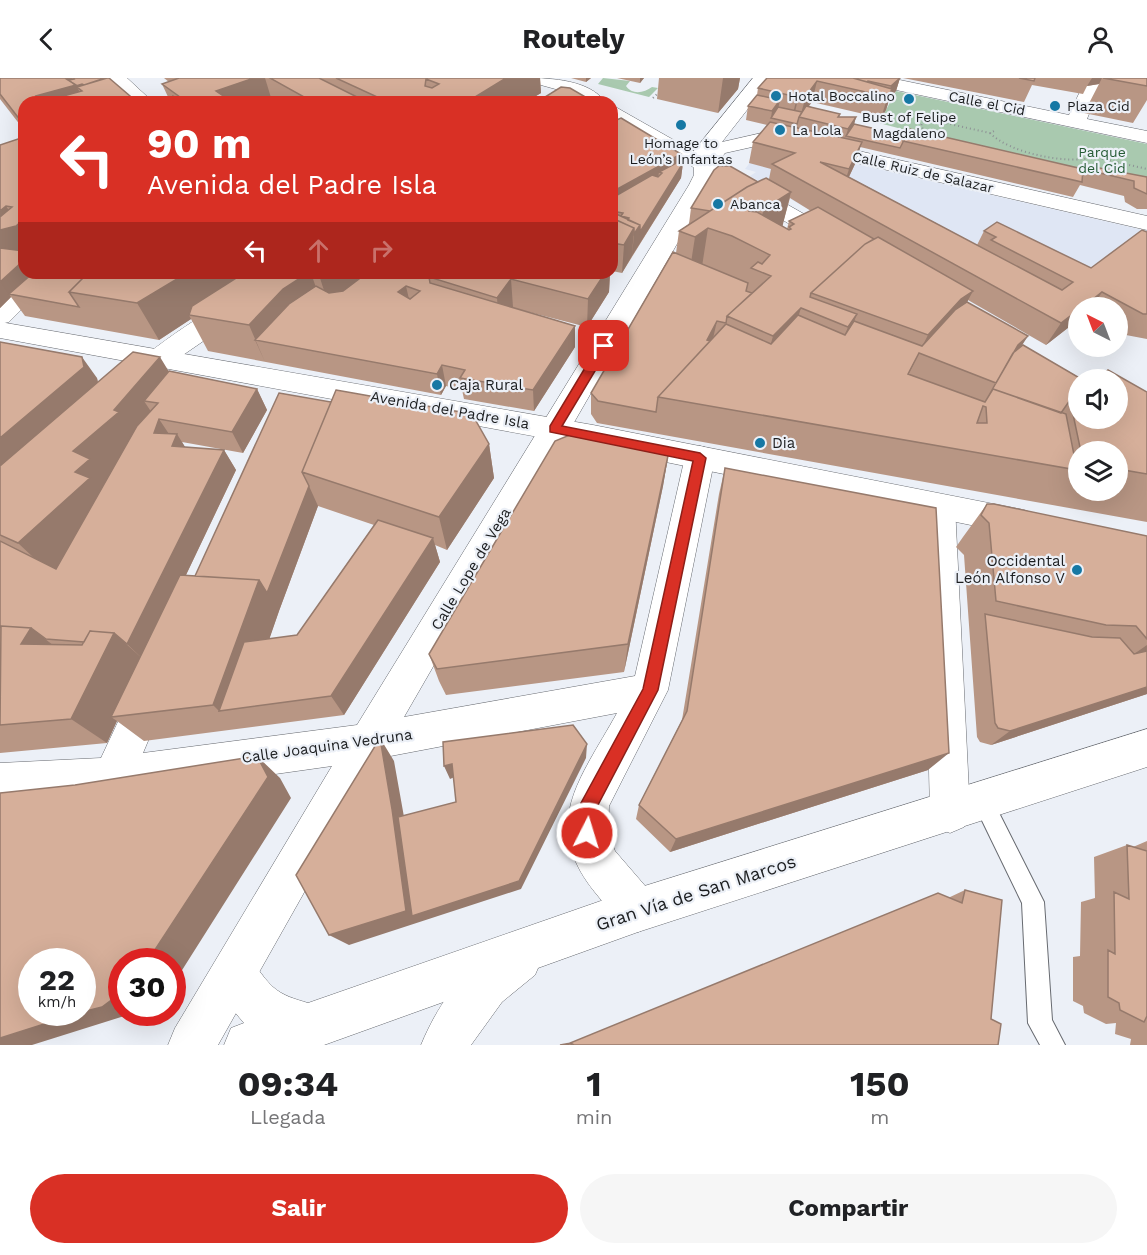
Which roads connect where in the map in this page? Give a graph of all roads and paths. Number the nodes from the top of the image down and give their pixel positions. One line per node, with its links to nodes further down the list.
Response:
1 (116, 78): 8 (street)
2 (536, 78): 7 (street)
3 (763, 78): 25 (street, Calle Lope de Vega)
4 (863, 78): 15 (street, Calle el Cid)
5 (1126, 78): 15 (street)
6 (666, 85): 11 (path)
7 (566, 86): 9 (street); 10 (street)
8 (137, 96)
9 (552, 96)
10 (585, 96)
11 (653, 98)
12 (930, 110): 14 (path)
13 (618, 114): 25 (street)
14 (923, 118): 17 (path); 18 (path)
15 (1076, 121): 19 (street, Calle el Cid)
16 (1003, 130): 17 (path)
17 (990, 133): 20 (path)
18 (930, 137)
19 (1147, 137)
20 (998, 141): 21 (path); 24 (path)
21 (995, 148)
22 (1084, 148): 23 (path)
23 (1094, 157): 24 (path); 27 (path)
24 (1082, 161): 26 (path)
25 (705, 165): 28 (street, Calle Ruiz de Salazar); 29 (street); 38 (street, Calle Lope de Vega)
26 (1080, 168)
27 (1147, 169)
28 (1147, 223)
29 (848, 249)
30 (40, 279): 32 (street)
31 (277, 279): 34 (street)
32 (0, 316)
33 (0, 330): 34 (street, Avenida del Padre Isla)
34 (161, 358): 35 (street, Avenida del Padre Isla); 36 (street)
35 (292, 381): 37 (street); 38 (street, Avenida del Padre Isla)
36 (116, 397)
37 (277, 414)
38 (554, 429): 39 (street, Avenida del Padre Isla); 44 (street, Calle Lope de Vega)
39 (700, 458): 40 (street, Avenida del Padre Isla); 43 (street)
40 (939, 506): 41 (street, Avenida del Padre Isla); 48 (street)
41 (1054, 529)
42 (164, 664): 46 (street)
43 (650, 690): 44 (street, Calle Joaquina Vedruna); 49 (street)
44 (368, 742): 46 (street, Calle Joaquina Vedruna); 51 (street, Calle Lope de Vega)
45 (1147, 748): 48 (street, Gran Vía de San Marcos)
46 (113, 777): 47 (street, Calle Joaquina Vedruna)
47 (0, 783)
48 (967, 807): 49 (street, Gran Vía de San Marcos); 56 (lane)
49 (638, 910): 50 (street, Gran Vía de San Marcos)
50 (546, 942): 52 (street, Gran Vía de San Marcos); 55 (street)
51 (235, 974): 52 (street); 53 (street, Calle Lope de Vega)
52 (308, 1027): 54 (street, Gran Vía de San Marcos)
53 (192, 1045)
54 (248, 1045)
55 (445, 1045)
56 (1053, 1045)

